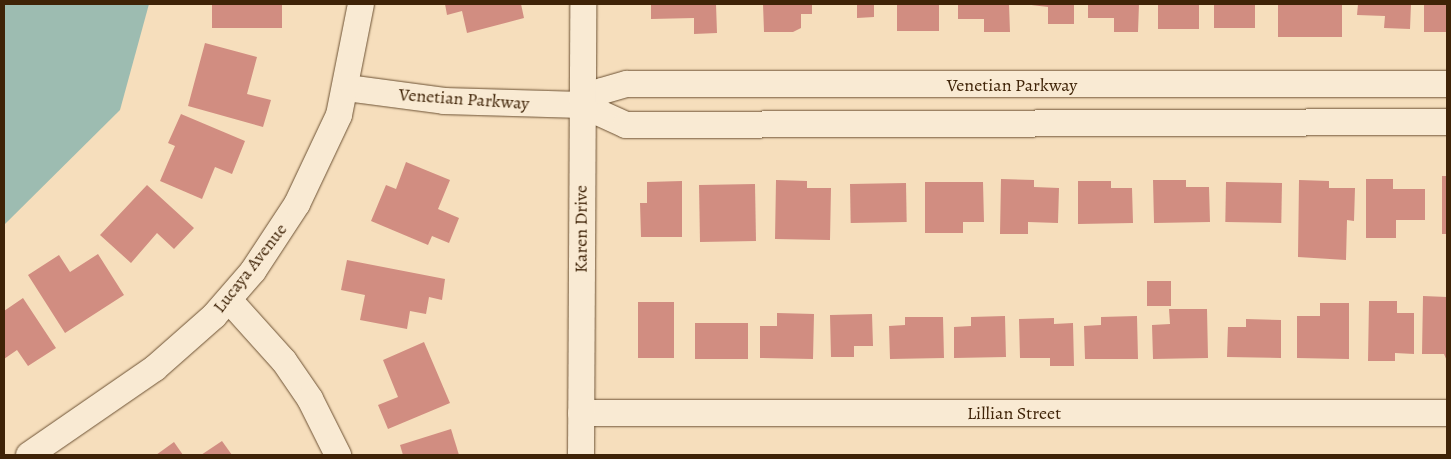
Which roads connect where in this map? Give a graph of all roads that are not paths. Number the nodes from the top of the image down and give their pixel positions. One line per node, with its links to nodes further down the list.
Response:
1 (361, 4): 6 (street, Lucaya Avenue)
2 (583, 4): 7 (street, Karen Drive)
3 (1336, 84): 4 (street, Venetian Parkway); 5 (street, Venetian Parkway); 9 (street)
4 (1447, 84)
5 (980, 85): 7 (street, Venetian Parkway); 10 (street)
6 (347, 88): 7 (street, Venetian Parkway); 11 (street, Lucaya Avenue)
7 (582, 105): 10 (street, Venetian Parkway); 13 (street, Karen Drive)
8 (1447, 122): 9 (street, Venetian Parkway)
9 (1337, 123): 10 (street, Venetian Parkway)
10 (980, 125)
11 (229, 300): 14 (street, Lucaya Avenue); 15 (street)
12 (1447, 413): 13 (street, Lillian Street)
13 (582, 414): 16 (street, Karen Drive)
14 (29, 455)
15 (338, 455)
16 (582, 455)

